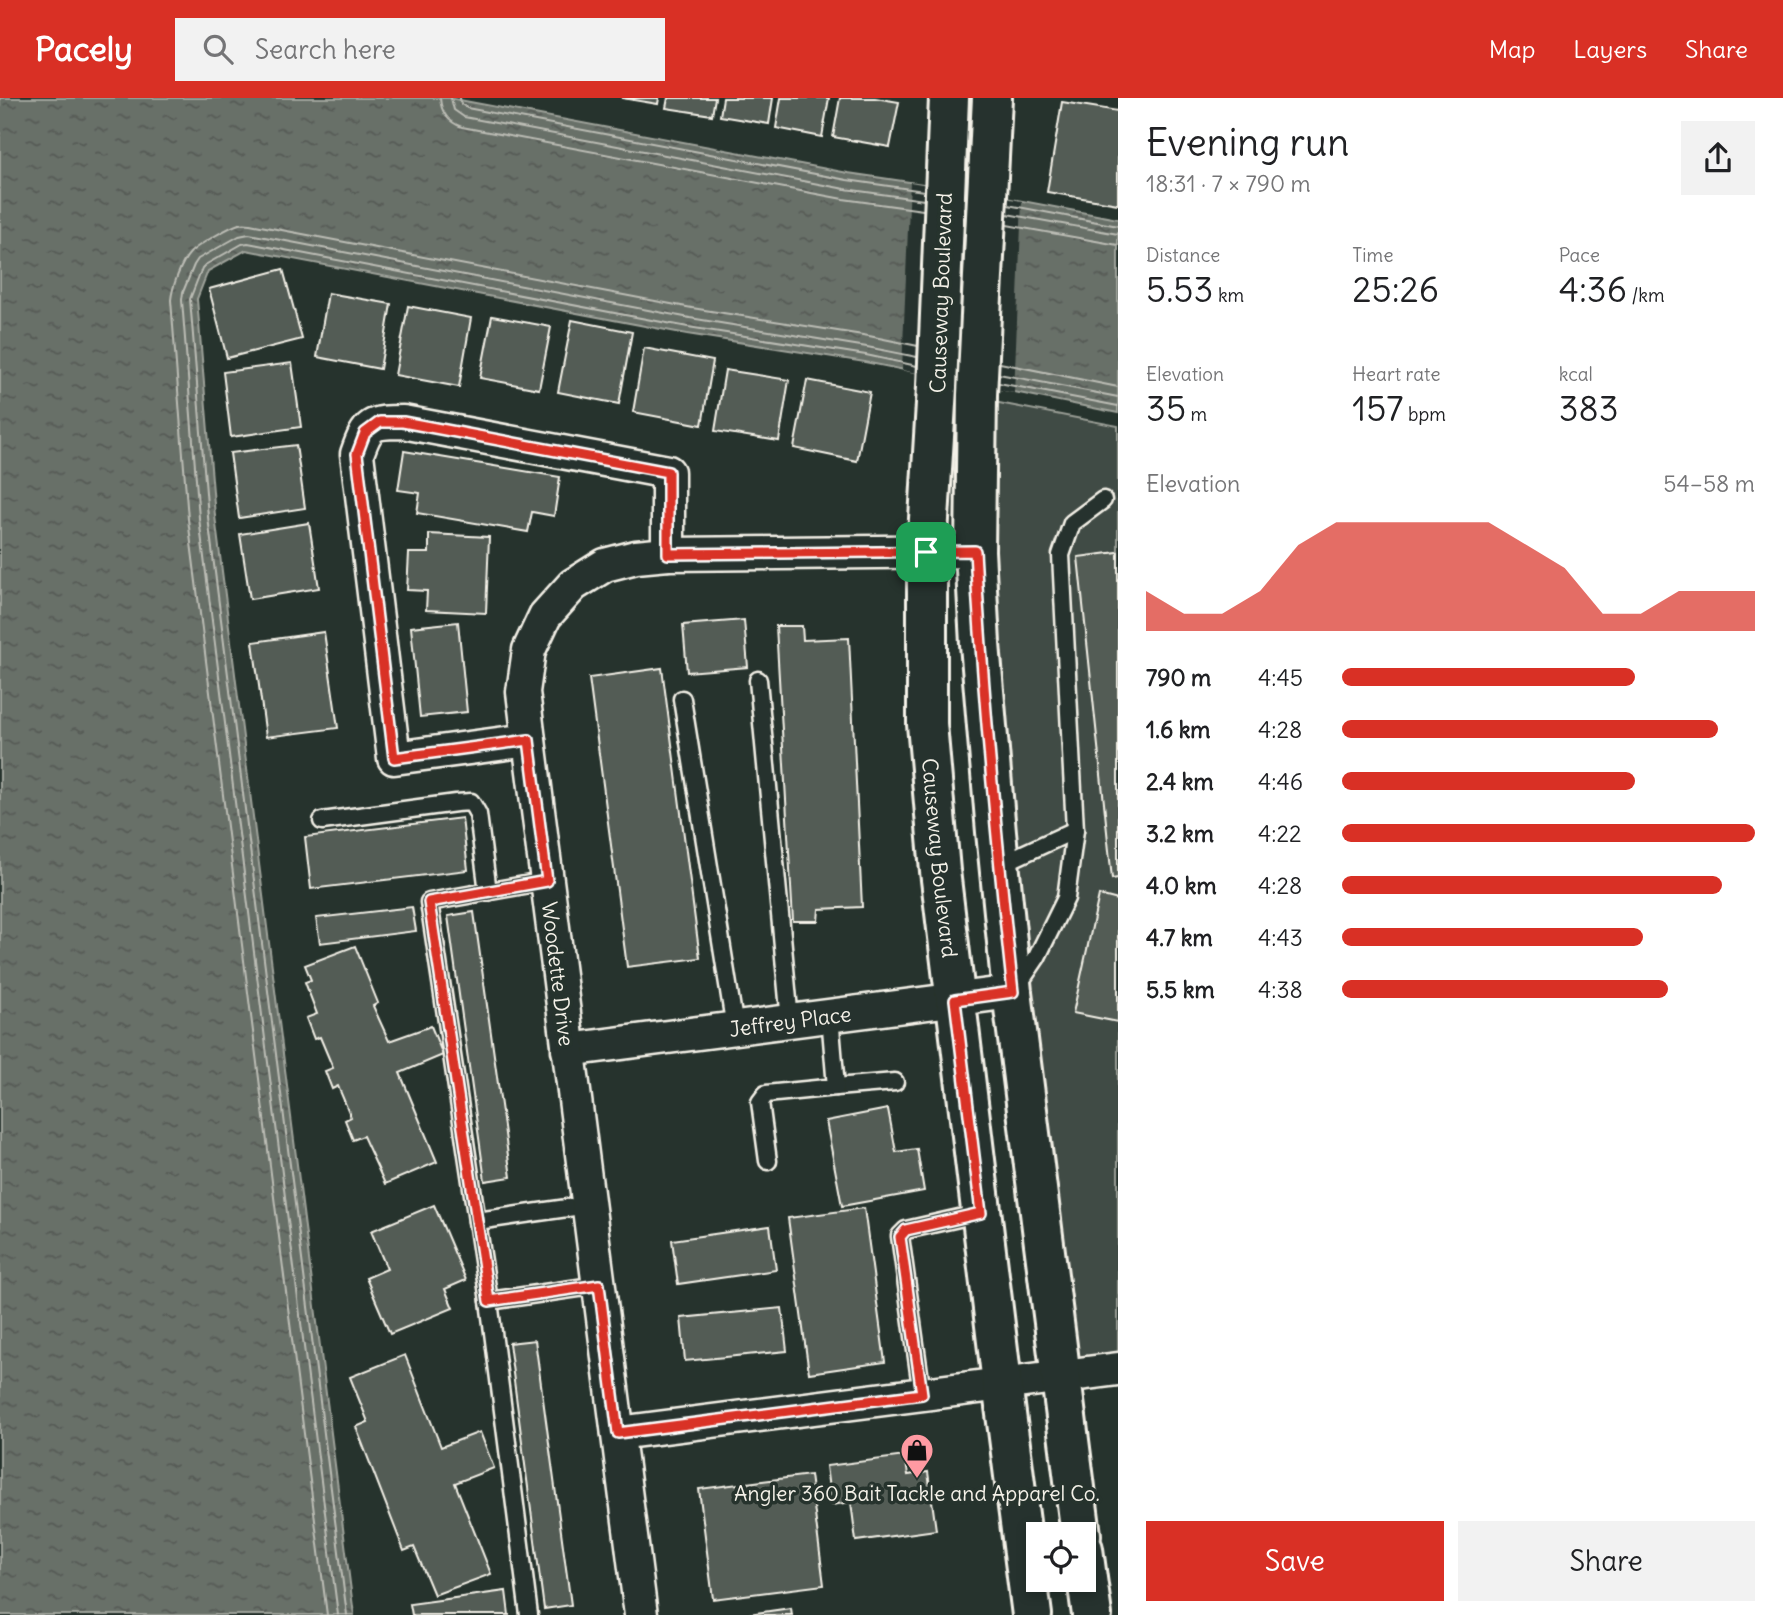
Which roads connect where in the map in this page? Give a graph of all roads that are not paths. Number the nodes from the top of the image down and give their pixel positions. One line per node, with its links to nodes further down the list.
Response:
1 (949, 98): 5 (street, Causeway Boulevard)
2 (992, 98): 4 (street, Causeway Boulevard)
3 (1103, 500): 11 (lane)
4 (975, 551): 5 (street, Woodette Drive); 12 (street, Causeway Boulevard)
5 (926, 552): 6 (street, Woodette Drive); 16 (street, Causeway Boulevard)
6 (668, 554): 9 (street, Woodette Drive); 9 (street)
7 (758, 680): 18 (lane)
8 (682, 699): 19 (lane)
9 (529, 740): 13 (street, Woodette Drive)
10 (322, 821): 14 (lane)
11 (1075, 830): 12 (lane); 15 (lane)
12 (999, 865): 15 (street, Causeway Boulevard)
13 (547, 881): 14 (lane); 20 (street, Woodette Drive)
14 (488, 892): 26 (lane)
15 (1013, 992): 16 (street, Jeffrey Place); 30 (street, Causeway Boulevard)
16 (955, 1000): 17 (street, Jeffrey Place); 25 (street, Causeway Boulevard)
17 (830, 1016): 18 (street, Jeffrey Place); 22 (lane)
18 (790, 1021): 19 (street, Jeffrey Place)
19 (735, 1028): 20 (street, Jeffrey Place)
20 (568, 1050): 24 (street, Woodette Drive)
21 (895, 1082): 22 (lane)
22 (836, 1087): 23 (lane)
23 (768, 1161)
24 (588, 1205): 26 (lane); 27 (street, Woodette Drive)
25 (981, 1213): 31 (street, Causeway Boulevard); 32 (lane)
26 (477, 1221): 28 (lane)
27 (599, 1285): 28 (lane); 33 (street, Woodette Drive)
28 (489, 1301): 36 (lane)
29 (1118, 1369): 30 (street)
30 (1061, 1376): 31 (street); 34 (street, Causeway Boulevard)
31 (1002, 1383): 32 (street); 38 (street, Causeway Boulevard)
32 (922, 1394): 33 (street)
33 (618, 1433): 37 (street, Woodette Drive)
34 (1080, 1522)
35 (1089, 1592): 39 (street)
36 (529, 1615)
37 (641, 1615)
38 (1032, 1615)
39 (1092, 1615)

